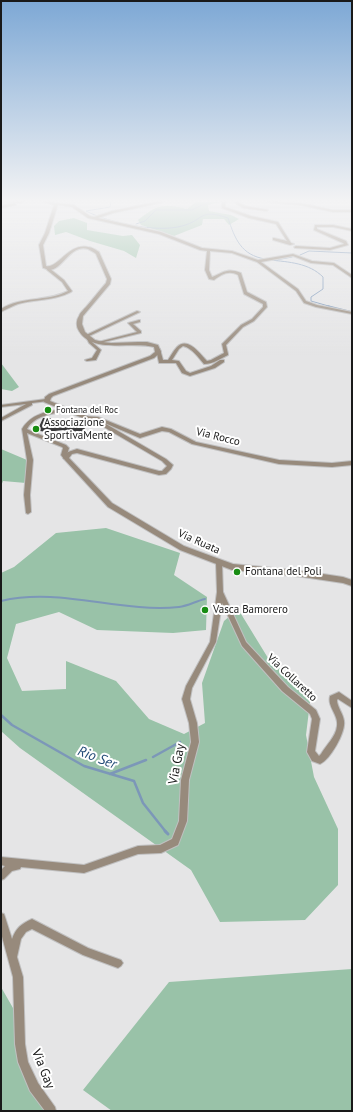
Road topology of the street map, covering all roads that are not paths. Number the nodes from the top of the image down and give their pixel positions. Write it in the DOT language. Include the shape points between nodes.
graph roads {
  1 [pos="42,254"];
  2 [pos="67,254"];
  3 [pos="98,254"];
  4 [pos="208,254"];
  5 [pos="237,254"];
  6 [pos="290,254"];
  7 [pos="258,261"];
  8 [pos="48,269"];
  9 [pos="352,277"];
  10 [pos="1,311"];
  11 [pos="138,312"];
  12 [pos="352,313"];
  13 [pos="139,321"];
  14 [pos="88,337"];
  15 [pos="100,342"];
  16 [pos="158,349"];
  17 [pos="226,353"];
  18 [pos="87,360"];
  19 [pos="170,361"];
  20 [pos="46,400"];
  21 [pos="35,401"];
  22 [pos="1,406"];
  23 [pos="64,410"];
  24 [pos="84,417"];
  25 [pos="1,420"];
  26 [pos="24,429"];
  27 [pos="66,458"];
  28 [pos="352,463"];
  29 [pos="28,512"];
  30 [pos="219,563"];
  31 [pos="352,583"];
  32 [pos="220,592"];
  33 [pos="352,705"];
  34 [pos="1,861"];
  35 [pos="22,865"];
  36 [pos="1,876"];
  37 [pos="1,917"];
  38 [pos="12,959"];
  39 [pos="118,963"];
  40 [pos="51,1111"];
  1 -- 8 [label="street" via="44,268"];
  2 -- 8 [label="street" via="54,268"];
  3 -- 14 [label="street" via="109,279 78,322 82,332"];
  4 -- 17 [label="street" via="207,270 210,278 213,279 223,272 236,271 240,274 245,293 265,303 265,307 253,320 232,335 224,346"];
  5 -- 7 [label="street"];
  6 -- 7 [label="street"];
  6 -- 9 [label="street" via="311,262 334,264"];
  7 -- 12 [label="street" via="297,290 305,302"];
  8 -- 10 [label="street" via="70,290 46,298 8,305"];
  11 -- 14 [label="street"];
  13 -- 15 [label="street" via="130,323 140,332"];
  14 -- 15 [label="street"];
  14 -- 18 [label="street" via="99,350 94,359"];
  15 -- 16 [label="street" via="113,345 146,344"];
  16 -- 19 [label="street" via="161,362"];
  16 -- 20 [label="street" via="152,357 51,395"];
  17 -- 19 [label="street" via="228,357 213,367 190,375 184,372 177,362"];
  17 -- 19 [label="street" via="206,363 190,346 184,344"];
  20 -- 21 [label="street"];
  20 -- 23 [label="street, Via Rocco"];
  21 -- 22 [label="street"];
  21 -- 25 [label="street"];
  23 -- 24 [label="street, Via Rocco"];
  23 -- 26 [label="street" via="34,418"];
  24 -- 27 [label="street, Via Rocco" via="114,430 157,456 170,465 169,468 159,474 77,451 70,453"];
  24 -- 28 [label="street, Via Rocco" via="96,418 140,436 162,429 198,444 279,462 332,465"];
  26 -- 27 [label="street" via="64,446"];
  26 -- 29 [label="street" via="30,460"];
  27 -- 30 [label="street, Via Ruata" via="118,511 182,548"];
  30 -- 31 [label="street, Via Ruata" via="248,570 303,574"];
  30 -- 32 [label="street, Via Gay"];
  32 -- 33 [label="street, Via Collaretto" via="244,644 285,689 313,712 316,719 311,752 315,758 320,760 324,757 340,731 341,722 332,701 334,696 339,695"];
  32 -- 35 [label="street, Via Gay" via="213,642 186,699 194,723 195,742 185,780 183,821 175,842 161,849 138,850 84,869"];
  34 -- 35 [label="street, Via Gay"];
  35 -- 36 [label="street, Via Gay" via="10,867"];
  37 -- 38 [label="street, Via Gay"];
  38 -- 39 [label="street" via="16,938 23,927 32,924 81,949"];
  38 -- 40 [label="street, Via Gay" via="18,977 23,1062 34,1087"];
}
